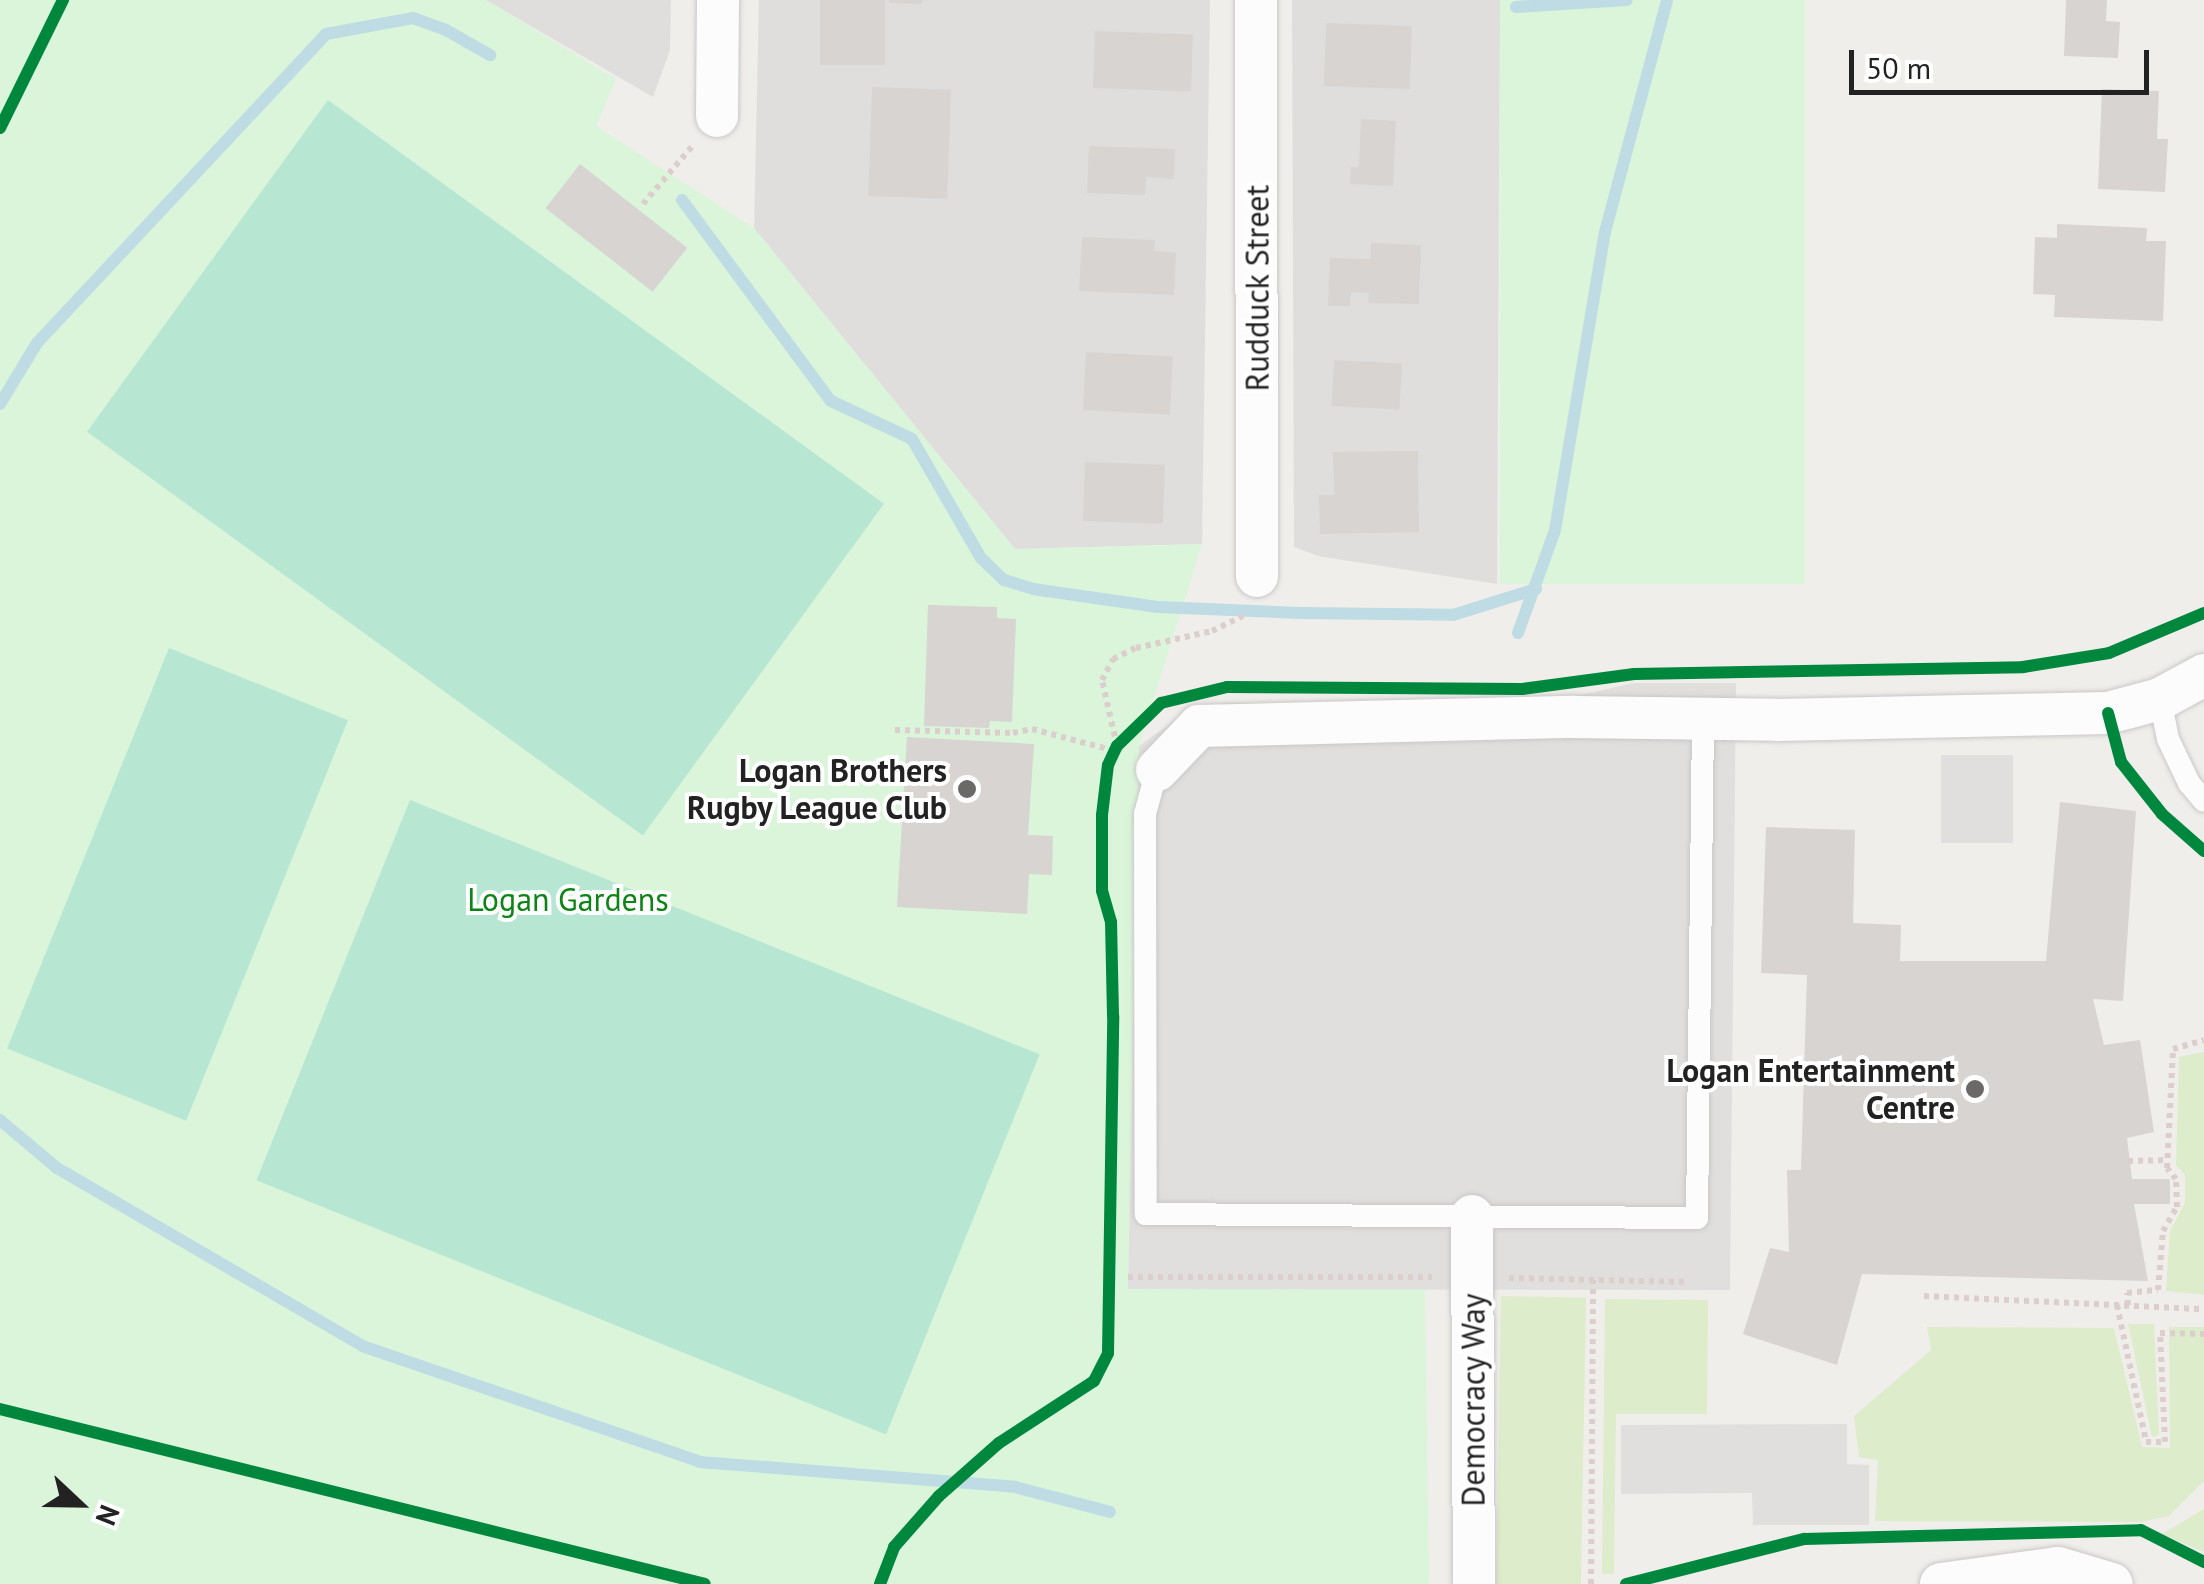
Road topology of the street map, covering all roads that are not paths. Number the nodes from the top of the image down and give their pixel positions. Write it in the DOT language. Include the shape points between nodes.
graph roads {
  1 [pos="718,0"];
  2 [pos="1256,0"];
  3 [pos="717,116"];
  4 [pos="1257,576"];
  5 [pos="2204,675"];
  6 [pos="2160,699"];
  7 [pos="1703,718"];
  8 [pos="1156,770"];
  9 [pos="2204,802"];
  10 [pos="1472,1216"];
  11 [pos="1474,1584"];
  12 [pos="1941,1584"];
  13 [pos="2112,1584"];
  1 -- 3 [label="street"];
  2 -- 4 [label="street, Rudduck Street"];
  5 -- 6 [label="street"];
  6 -- 7 [label="street" via="2108,713"];
  6 -- 9 [label="lane" via="2168,739"];
  7 -- 8 [label="street" via="1199,726"];
  7 -- 10 [label="lane" via="1697,1218"];
  8 -- 10 [label="lane" via="1145,814 1146,1214"];
  10 -- 11 [label="street, Democracy Way"];
  12 -- 13 [label="street" via="2058,1568"];
}
